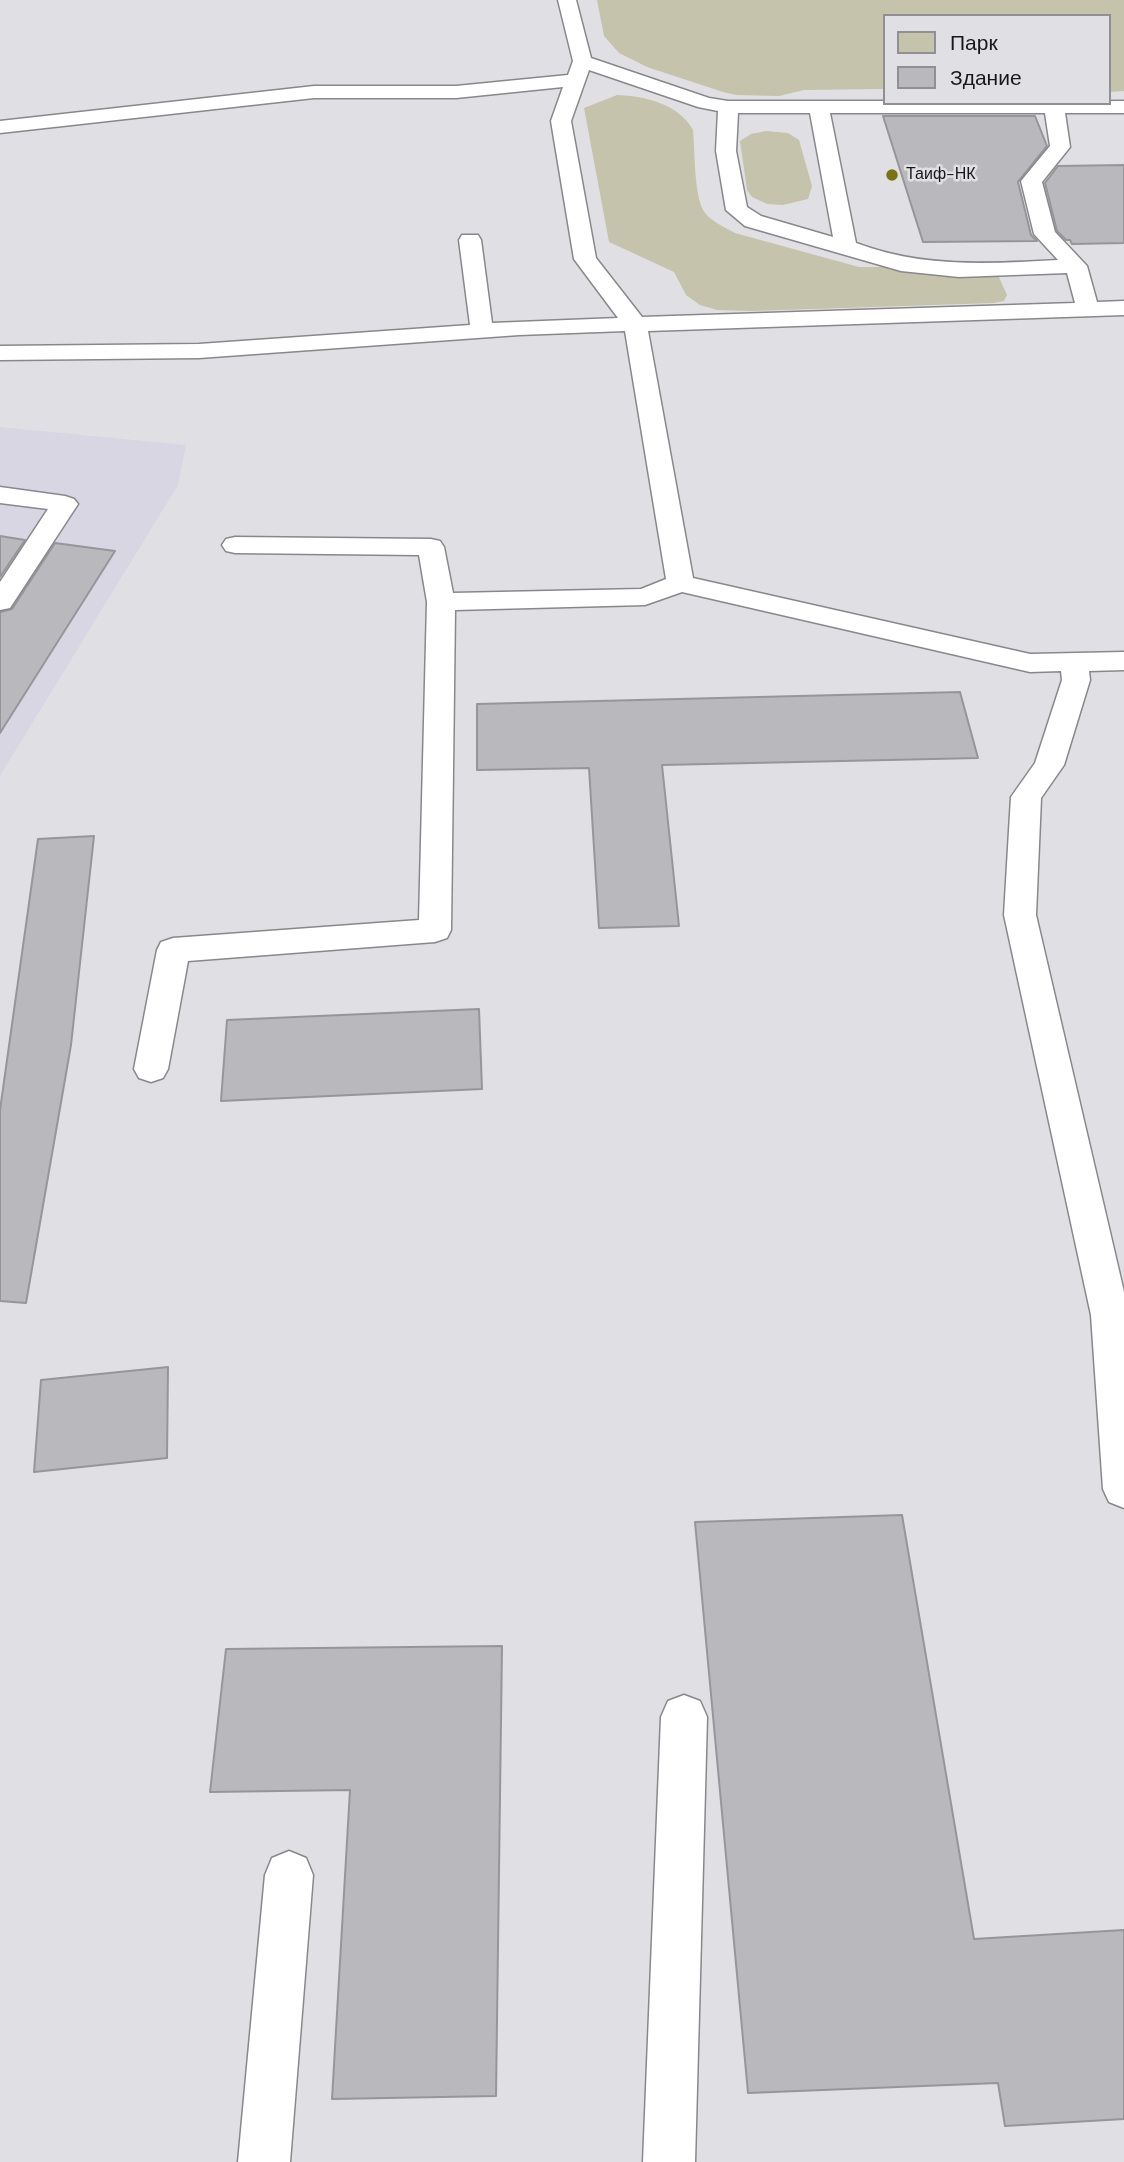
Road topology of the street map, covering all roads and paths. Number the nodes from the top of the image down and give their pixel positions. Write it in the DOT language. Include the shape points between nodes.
graph roads {
  1 [pos="566,0"];
  2 [pos="578,70"];
  3 [pos="819,106"];
  4 [pos="728,107"];
  5 [pos="1054,107"];
  6 [pos="1124,107"];
  7 [pos="0,127"];
  8 [pos="470,240"];
  9 [pos="846,247"];
  10 [pos="1076,266"];
  11 [pos="1124,308"];
  12 [pos="1088,309"];
  13 [pos="635,324"];
  14 [pos="482,331"];
  15 [pos="0,353"];
  16 [pos="0,495"];
  17 [pos="235,545"];
  18 [pos="680,583"];
  19 [pos="0,602"];
  20 [pos="441,602"];
  21 [pos="1124,661"];
  22 [pos="1074,662"];
  23 [pos="151,1069"];
  24 [pos="1124,1489"];
  25 [pos="684,1717"];
  26 [pos="289,1875"];
  27 [pos="264,2162"];
  28 [pos="669,2162"];
  1 -- 2 [label="lane"];
  2 -- 4 [label="lane"];
  2 -- 7 [label="lane" via="456,92 314,92"];
  2 -- 13 [label="lane" via="561,121 585,259"];
  3 -- 4 [label="lane"];
  3 -- 5 [label="lane"];
  3 -- 9 [label="lane"];
  4 -- 9 [label="lane" via="726,151 737,210 752,220"];
  5 -- 6 [label="lane"];
  5 -- 10 [label="lane" via="1060,147 1031,181 1045,234"];
  8 -- 14 [label="lane"];
  9 -- 10 [label="lane" via="889,264 947,270"];
  10 -- 12 [label="lane"];
  11 -- 12 [label="lane"];
  12 -- 13 [label="lane"];
  13 -- 14 [label="lane"];
  13 -- 18 [label="lane"];
  14 -- 15 [label="lane" via="199,351"];
  16 -- 19 [label="lane" via="65,505"];
  17 -- 20 [label="lane" via="430,547"];
  18 -- 20 [label="lane" via="645,597"];
  18 -- 22 [label="lane" via="1030,663"];
  20 -- 23 [label="lane" via="435,930 173,950"];
  21 -- 22 [label="lane"];
  22 -- 24 [label="lane" via="1076,680 1048,765 1026,797 1020,915 1110,1315"];
  25 -- 28 [label="lane"];
  26 -- 27 [label="lane"];
}
